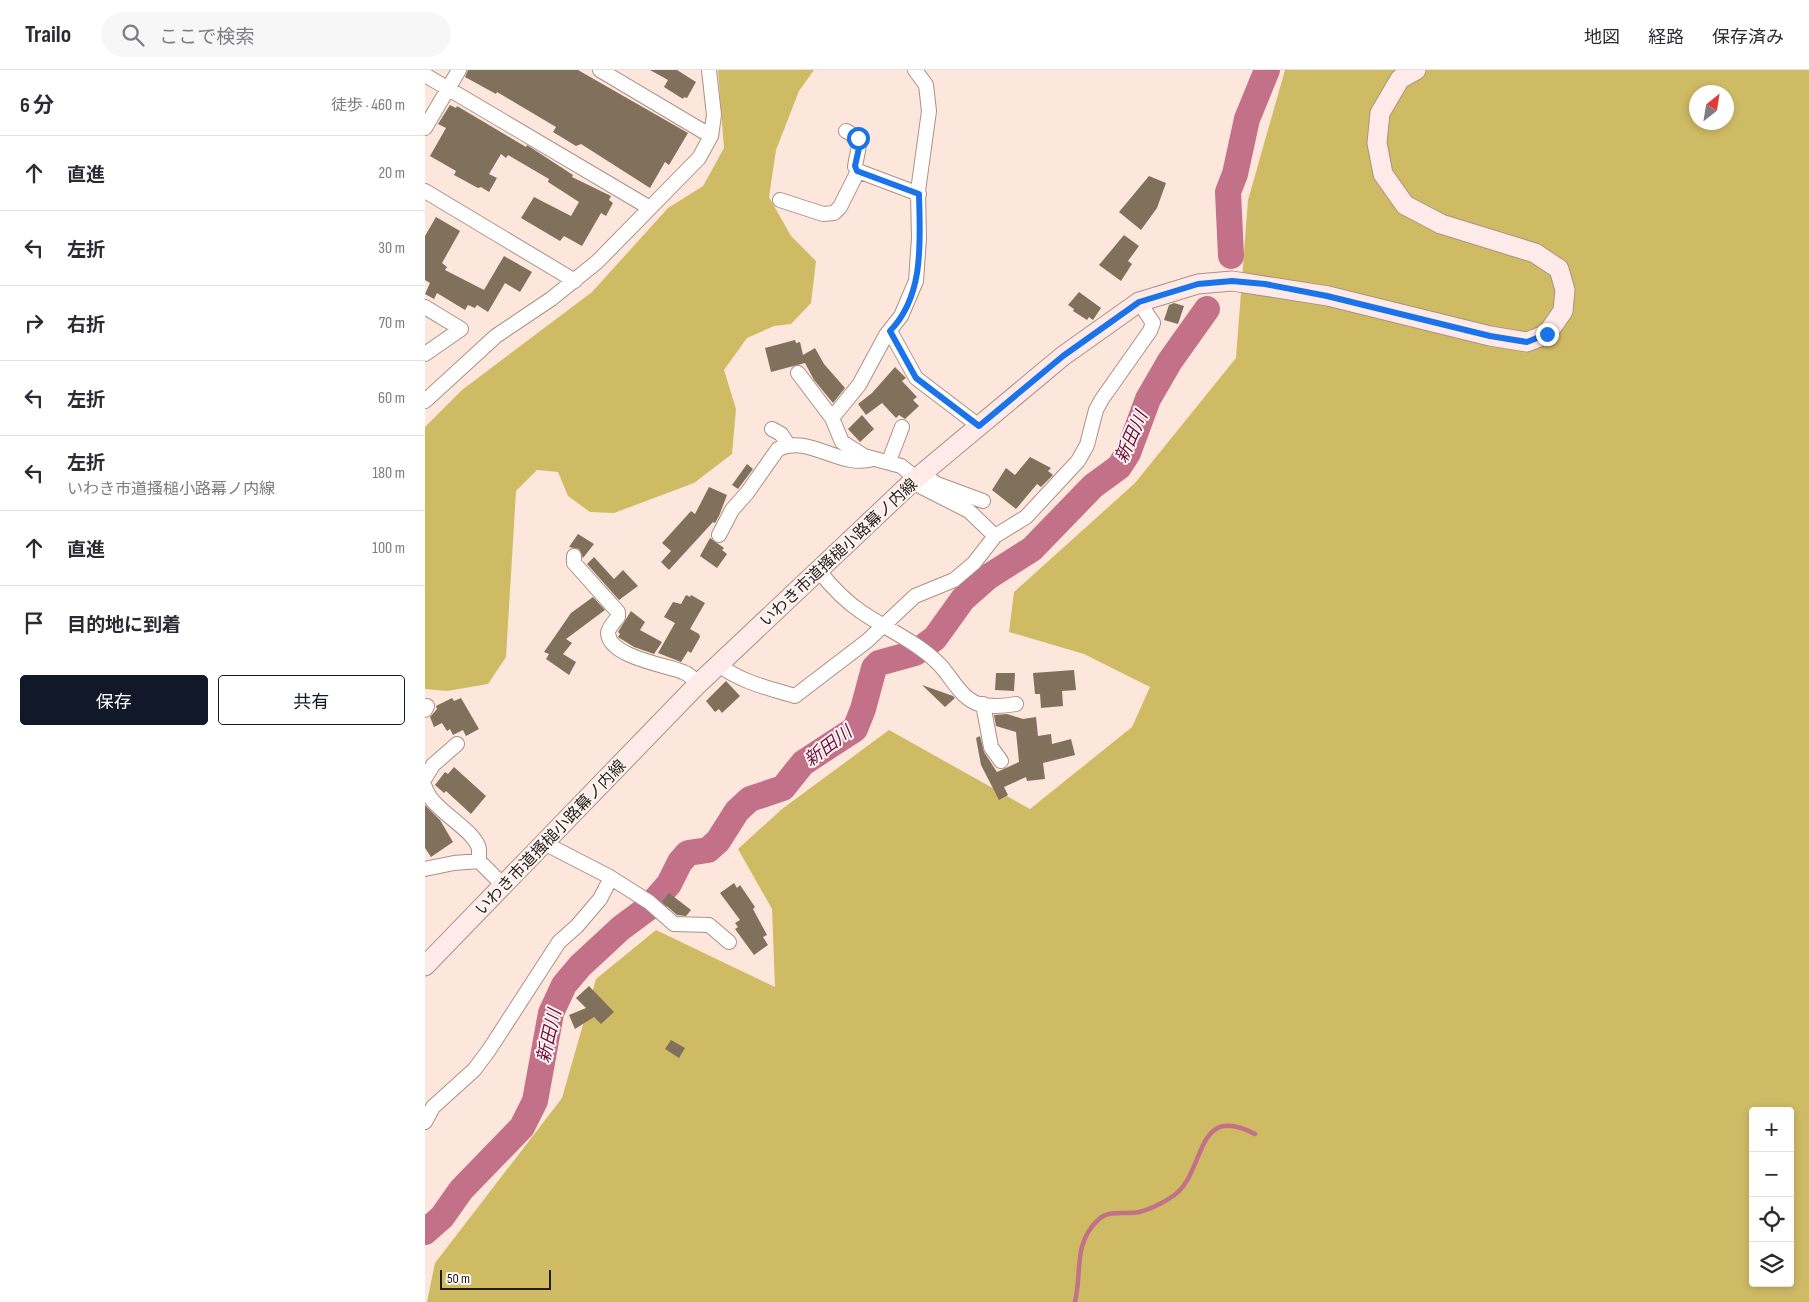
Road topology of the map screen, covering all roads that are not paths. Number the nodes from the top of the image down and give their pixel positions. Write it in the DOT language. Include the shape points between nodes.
graph roads {
  1 [pos="459,70"];
  2 [pos="600,70"];
  3 [pos="709,70"];
  4 [pos="915,70"];
  5 [pos="1416,70"];
  6 [pos="425,75"];
  7 [pos="448,89"];
  8 [pos="425,128"];
  9 [pos="846,131"];
  10 [pos="711,136"];
  11 [pos="857,171"];
  12 [pos="425,191"];
  13 [pos="919,194"];
  14 [pos="780,200"];
  15 [pos="650,208"];
  16 [pos="575,281"];
  17 [pos="1139,302"];
  18 [pos="425,307"];
  19 [pos="890,331"];
  20 [pos="425,354"];
  21 [pos="798,373"];
  22 [pos="425,401"];
  23 [pos="832,418"];
  24 [pos="979,426"];
  25 [pos="902,427"];
  26 [pos="772,429"];
  27 [pos="789,446"];
  28 [pos="873,459"];
  29 [pos="889,462"];
  30 [pos="917,478"];
  31 [pos="983,501"];
  32 [pos="719,535"];
  33 [pos="995,536"];
  34 [pos="575,556"];
  35 [pos="819,571"];
  36 [pos="884,626"];
  37 [pos="719,664"];
  38 [pos="698,684"];
  39 [pos="983,704"];
  40 [pos="1016,704"];
  41 [pos="457,744"];
  42 [pos="1001,761"];
  43 [pos="425,778"];
  44 [pos="425,787"];
  45 [pos="544,843"];
  46 [pos="479,861"];
  47 [pos="425,869"];
  48 [pos="611,878"];
  49 [pos="503,885"];
  50 [pos="729,942"];
  51 [pos="425,966"];
  52 [pos="425,1122"];
  1 -- 7 [label="street"];
  2 -- 10 [label="street"];
  3 -- 10 [label="street" via="714,115"];
  4 -- 13 [label="street" via="926,85 929,111"];
  5 -- 17 [label="street, いわき市道搔槌小路幕ノ内線" via="1400,79 1380,113 1377,143 1383,174 1405,205 1441,224 1535,253 1559,269 1565,290 1563,311 1547,334 1527,342 1490,336 1327,296 1232,281 1198,284"];
  6 -- 7 [label="street"];
  7 -- 8 [label="street"];
  7 -- 15 [label="street"];
  9 -- 11 [label="street" via="856,136 859,142"];
  10 -- 15 [label="street" via="699,158"];
  11 -- 13 [label="street"];
  11 -- 14 [label="street" via="840,208 834,213 823,214"];
  12 -- 16 [label="street"];
  13 -- 19 [label="street" via="916,281 911,297"];
  15 -- 16 [label="street"];
  16 -- 22 [label="street" via="496,336"];
  17 -- 24 [label="street, いわき市道搔槌小路幕ノ内線" via="1063,356"];
  17 -- 33 [label="street" via="1153,323 1150,331 1102,399 1087,445 1078,461 1026,518"];
  18 -- 20 [label="street" via="461,329"];
  19 -- 23 [label="street" via="855,391"];
  19 -- 24 [label="street" via="916,378"];
  21 -- 23 [label="street"];
  23 -- 28 [label="street" via="843,442"];
  24 -- 30 [label="street, いわき市道搔槌小路幕ノ内線"];
  25 -- 29 [label="street"];
  26 -- 27 [label="street" via="781,434"];
  27 -- 28 [label="street" via="817,450 846,460 864,462"];
  27 -- 32 [label="street" via="777,449"];
  28 -- 29 [label="street"];
  29 -- 30 [label="street"];
  30 -- 31 [label="street"];
  30 -- 33 [label="street" via="969,511"];
  30 -- 35 [label="street, いわき市道搔槌小路幕ノ内線"];
  33 -- 36 [label="street" via="954,580 915,596"];
  34 -- 38 [label="street" via="575,563 618,612 608,630 608,636 615,644 638,660 683,672"];
  35 -- 36 [label="street" via="853,605"];
  35 -- 37 [label="street, いわき市道搔槌小路幕ノ内線"];
  36 -- 37 [label="street" via="795,696 732,675"];
  36 -- 39 [label="street" via="939,664 966,696"];
  37 -- 38 [label="street, いわき市道搔槌小路幕ノ内線"];
  38 -- 45 [label="street, いわき市道搔槌小路幕ノ内線"];
  39 -- 40 [label="street"];
  39 -- 42 [label="street" via="991,747"];
  41 -- 43 [label="street" via="433,765"];
  44 -- 46 [label="street" via="431,799 479,847"];
  45 -- 48 [label="street"];
  45 -- 49 [label="street, いわき市道搔槌小路幕ノ内線"];
  46 -- 47 [label="street"];
  46 -- 49 [label="street"];
  48 -- 50 [label="street" via="679,926 709,925"];
  48 -- 52 [label="street" via="600,899 559,942 489,1050 470,1074 433,1107"];
  49 -- 51 [label="street, いわき市道搔槌小路幕ノ内線"];
}
